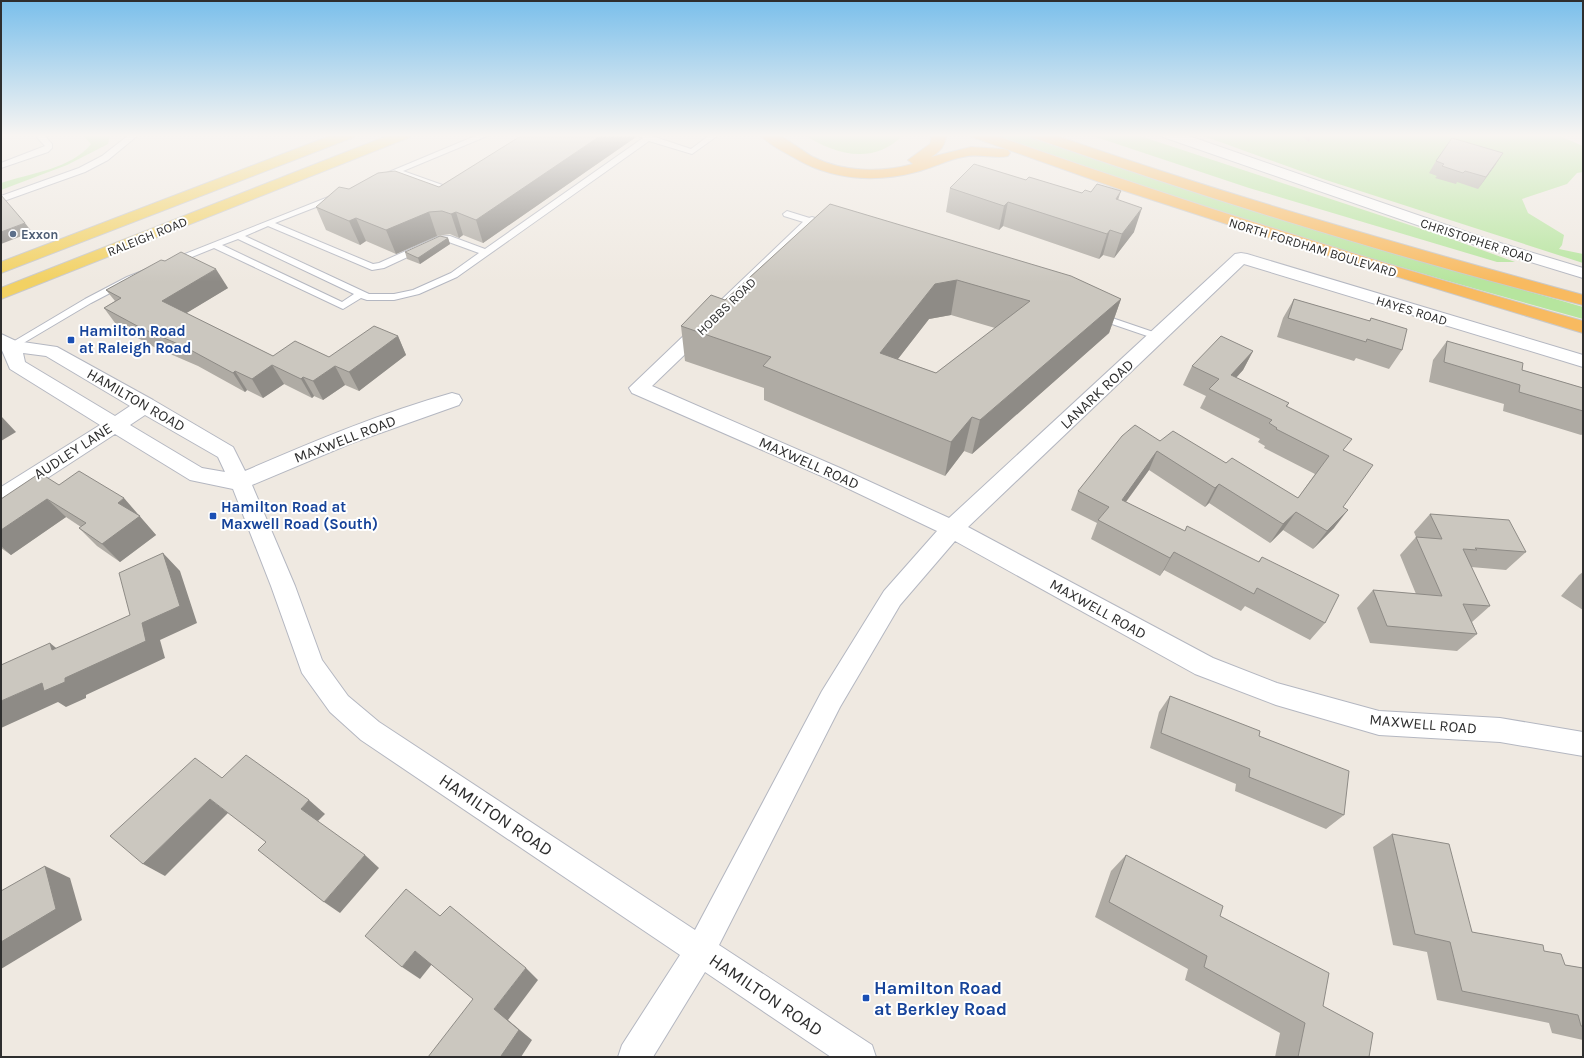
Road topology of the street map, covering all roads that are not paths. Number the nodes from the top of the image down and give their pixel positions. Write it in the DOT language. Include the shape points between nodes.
graph roads {
  1 [pos="45,183"];
  2 [pos="221,183"];
  3 [pos="280,183"];
  4 [pos="430,183"];
  5 [pos="459,183"];
  6 [pos="584,183"];
  7 [pos="1115,183"];
  8 [pos="1185,183"];
  9 [pos="1311,183"];
  10 [pos="345,192"];
  11 [pos="1,199"];
  12 [pos="787,214"];
  13 [pos="812,222"];
  14 [pos="267,223"];
  15 [pos="238,235"];
  16 [pos="215,244"];
  17 [pos="486,253"];
  18 [pos="1240,258"];
  19 [pos="1,268"];
  20 [pos="1583,273"];
  21 [pos="1,294"];
  22 [pos="361,294"];
  23 [pos="1583,300"];
  24 [pos="1583,327"];
  25 [pos="1158,337"];
  26 [pos="6,343"];
  27 [pos="1583,361"];
  28 [pos="638,388"];
  29 [pos="452,400"];
  30 [pos="146,405"];
  31 [pos="114,425"];
  32 [pos="240,482"];
  33 [pos="1,497"];
  34 [pos="952,530"];
  35 [pos="1583,744"];
  36 [pos="700,951"];
  37 [pos="634,1057"];
  38 [pos="860,1057"];
  1 -- 11 [label="lane"];
  2 -- 19 [label="main road, RALEIGH ROAD"];
  3 -- 21 [label="main road, RALEIGH ROAD"];
  4 -- 5 [label="lane" via="448,190"];
  6 -- 17 [label="lane"];
  7 -- 24 [label="highway, NORTH FORDHAM BOULEVARD" via="1299,244"];
  8 -- 23 [label="highway, NORTH FORDHAM BOULEVARD" via="1414,254"];
  9 -- 20 [label="street, CHRISTOPHER ROAD" via="1481,242"];
  10 -- 14 [label="lane"];
  12 -- 13 [label="lane"];
  13 -- 25 [label="lane" via="916,254"];
  13 -- 28 [label="street, HOBBS ROAD"];
  14 -- 15 [label="lane"];
  14 -- 17 [label="lane" via="372,267 381,266 433,241 448,238"];
  15 -- 16 [label="lane"];
  15 -- 22 [label="lane"];
  16 -- 22 [label="lane" via="343,306"];
  16 -- 26 [label="lane" via="130,279"];
  17 -- 22 [label="lane" via="454,275 416,292 394,297 367,297"];
  18 -- 25 [label="street, LANARK ROAD"];
  18 -- 27 [label="street, HAYES ROAD"];
  25 -- 34 [label="street, LANARK ROAD"];
  26 -- 30 [label="street, HAMILTON ROAD" via="50,351"];
  26 -- 31 [label="street, HAMILTON ROAD" via="17,365"];
  28 -- 34 [label="street, MAXWELL ROAD" via="833,473"];
  29 -- 32 [label="street, MAXWELL ROAD" via="402,417"];
  30 -- 31 [label="street, AUDLEY LANE"];
  30 -- 32 [label="street, HAMILTON ROAD" via="226,452"];
  31 -- 32 [label="street, HAMILTON ROAD" via="197,475"];
  31 -- 33 [label="street, AUDLEY LANE"];
  32 -- 36 [label="street, HAMILTON ROAD" via="252,506 311,665 339,704 370,731"];
  34 -- 35 [label="street, MAXWELL ROAD" via="1204,666 1276,694 1379,723 1500,730"];
  34 -- 36 [label="street, LANARK ROAD" via="892,598 831,699"];
  36 -- 37 [label="street, LANARK ROAD"];
  36 -- 38 [label="street, HAMILTON ROAD"];
}
